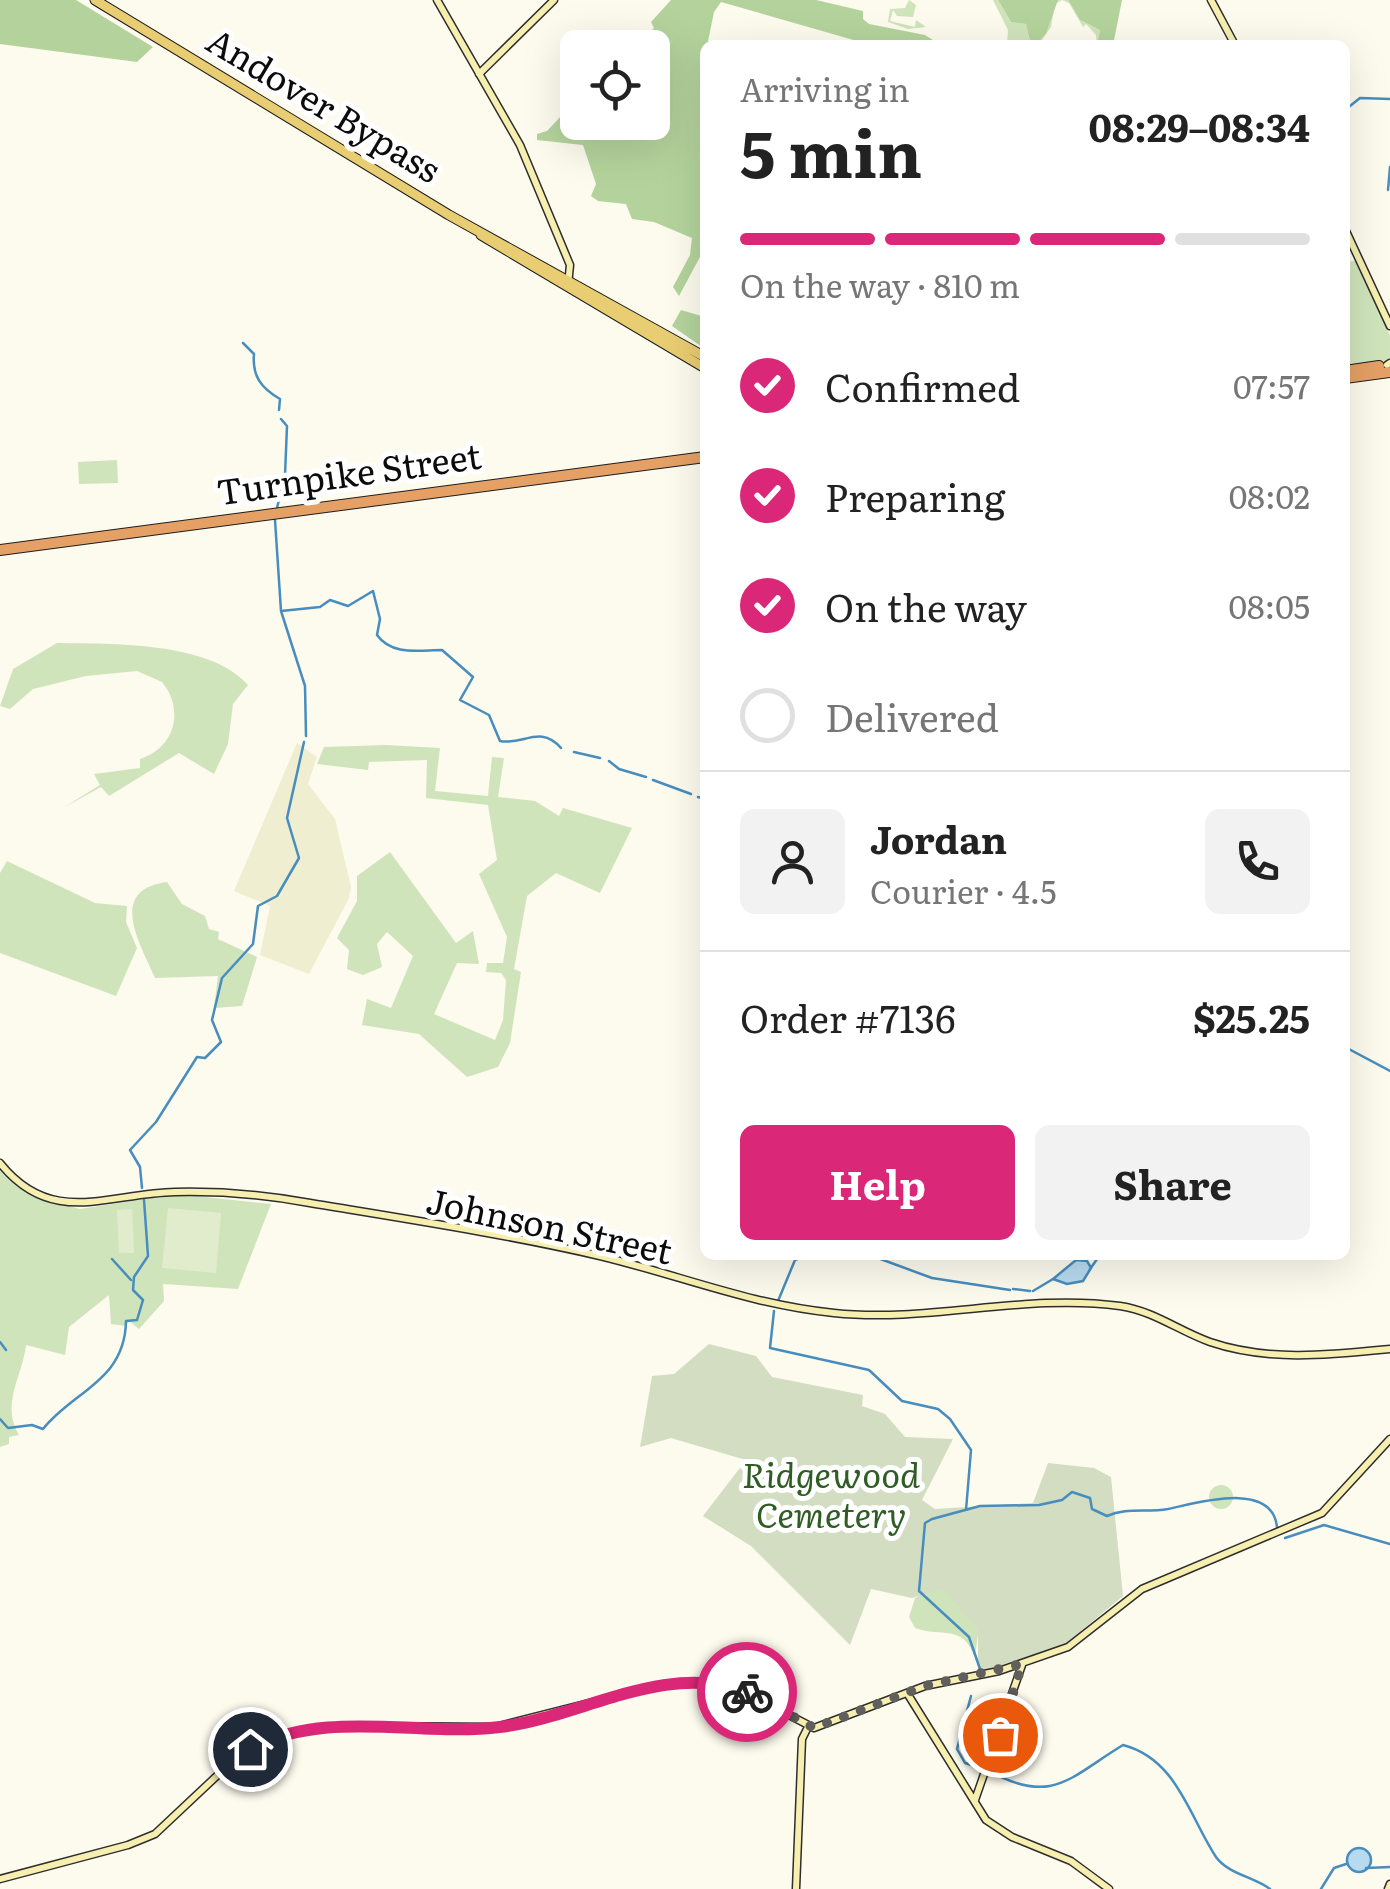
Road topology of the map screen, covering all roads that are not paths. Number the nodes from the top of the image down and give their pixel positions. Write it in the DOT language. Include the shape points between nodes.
graph roads {
  1 [pos="95,0"];
  2 [pos="436,0"];
  3 [pos="554,0"];
  4 [pos="1211,0"];
  5 [pos="1231,40"];
  6 [pos="480,74"];
  7 [pos="1350,240"];
  8 [pos="569,283"];
  9 [pos="1390,326"];
  10 [pos="700,354"];
  11 [pos="700,365"];
  12 [pos="1389,368"];
  13 [pos="1350,373"];
  14 [pos="700,458"];
  15 [pos="0,550"];
  16 [pos="0,1163"];
  17 [pos="1390,1349"];
  18 [pos="1390,1440"];
  19 [pos="1022,1664"];
  20 [pos="906,1692"];
  21 [pos="796,1722"];
  22 [pos="811,1728"];
  23 [pos="802,1739"];
  24 [pos="804,1750"];
  25 [pos="975,1800"];
  26 [pos="0,1879"];
  27 [pos="796,1889"];
  28 [pos="1110,1889"];
  1 -- 8 [label="main road, Andover Bypass" via="498,248"];
  2 -- 6 [label="street"];
  3 -- 6 [label="street"];
  4 -- 5 [label="street"];
  6 -- 8 [label="street" via="570,265"];
  7 -- 9 [label="street"];
  8 -- 10 [label="main road, Andover Bypass"];
  8 -- 11 [label="main road, Andover Bypass"];
  12 -- 13 [label="highway"];
  14 -- 15 [label="highway, Turnpike Street"];
  16 -- 17 [label="street, Johnson Street" via="28,1188 72,1203 171,1192 305,1202 592,1254 766,1305 907,1317 1027,1303 1099,1304 1140,1310 1206,1341 1252,1352"];
  18 -- 19 [label="street" via="1322,1514 1142,1589 1076,1642"];
  19 -- 20 [label="street"];
  19 -- 25 [label="street"];
  20 -- 22 [label="street"];
  20 -- 25 [label="street"];
  21 -- 22 [label="street"];
  21 -- 23 [label="street"];
  21 -- 26 [label="street" via="743,1690 696,1682 664,1684 495,1727 351,1726 287,1734 238,1756 156,1834"];
  22 -- 23 [label="street"];
  22 -- 24 [label="street"];
  23 -- 24 [label="street"];
  24 -- 27 [label="street"];
  25 -- 28 [label="street" via="994,1827 1071,1860"];
}
